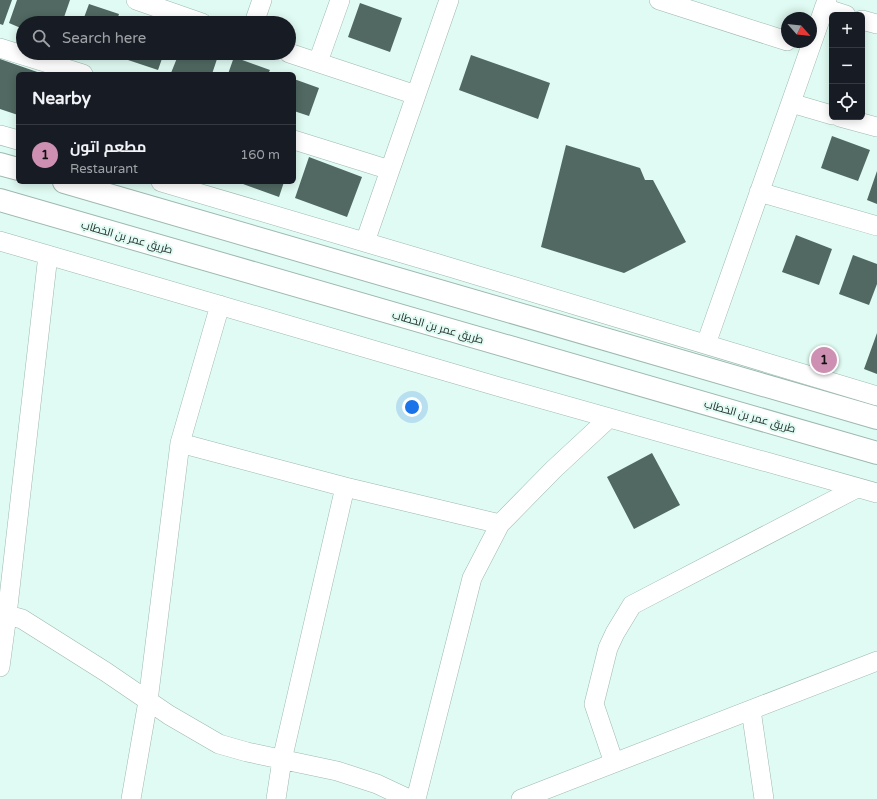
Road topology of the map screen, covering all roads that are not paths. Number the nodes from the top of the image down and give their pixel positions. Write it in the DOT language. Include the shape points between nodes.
graph roads {
  1 [pos="136,0"];
  2 [pos="262,0"];
  3 [pos="340,0"];
  4 [pos="450,0"];
  5 [pos="658,0"];
  6 [pos="825,4"];
  7 [pos="840,12"];
  8 [pos="182,16"];
  9 [pos="256,16"];
  10 [pos="865,21"];
  11 [pos="877,24"];
  12 [pos="781,40"];
  13 [pos="0,48"];
  14 [pos="806,48"];
  15 [pos="809,49"];
  16 [pos="16,53"];
  17 [pos="296,54"];
  18 [pos="38,60"];
  19 [pos="318,62"];
  20 [pos="77,72"];
  21 [pos="416,95"];
  22 [pos="791,103"];
  23 [pos="829,114"];
  24 [pos="851,120"];
  25 [pos="877,127"];
  26 [pos="0,135"];
  27 [pos="16,139"];
  28 [pos="296,141"];
  29 [pos="0,164"];
  30 [pos="16,168"];
  31 [pos="390,170"];
  32 [pos="71,184"];
  33 [pos="168,184"];
  34 [pos="760,192"];
  35 [pos="0,200"];
  36 [pos="877,226"];
  37 [pos="0,241"];
  38 [pos="365,242"];
  39 [pos="48,255"];
  40 [pos="220,305"];
  41 [pos="607,314"];
  42 [pos="568,328"];
  43 [pos="706,344"];
  44 [pos="877,396"];
  45 [pos="609,418"];
  46 [pos="877,418"];
  47 [pos="180,443"];
  48 [pos="877,453"];
  49 [pos="345,487"];
  50 [pos="857,488"];
  51 [pos="877,493"];
  52 [pos="500,524"];
  53 [pos="4,614"];
  54 [pos="877,661"];
  55 [pos="0,667"];
  56 [pos="148,700"];
  57 [pos="750,710"];
  58 [pos="282,760"];
  59 [pos="614,763"];
  60 [pos="131,799"];
  61 [pos="276,799"];
  62 [pos="409,799"];
  63 [pos="416,799"];
  64 [pos="521,799"];
  65 [pos="764,799"];
  1 -- 8 [label="street"];
  2 -- 9 [label="street"];
  3 -- 19 [label="street"];
  4 -- 21 [label="street"];
  5 -- 12 [label="street"];
  6 -- 7 [label="street"];
  6 -- 15 [label="street"];
  10 -- 11 [label="street"];
  13 -- 16 [label="street"];
  14 -- 15 [label="street"];
  15 -- 22 [label="street"];
  17 -- 19 [label="street"];
  18 -- 20 [label="street"];
  19 -- 21 [label="street"];
  21 -- 31 [label="street"];
  22 -- 23 [label="street"];
  22 -- 34 [label="street"];
  24 -- 25 [label="street"];
  26 -- 27 [label="street"];
  28 -- 31 [label="street"];
  29 -- 30 [label="main road"];
  31 -- 38 [label="street"];
  32 -- 42 [label="main road"];
  33 -- 38 [label="street"];
  34 -- 36 [label="street"];
  34 -- 43 [label="street"];
  35 -- 48 [label="main road, طريق عمر بن الخطاب"];
  37 -- 39 [label="street"];
  38 -- 41 [label="street"];
  39 -- 40 [label="street"];
  39 -- 53 [label="street"];
  40 -- 45 [label="street"];
  40 -- 47 [label="street"];
  41 -- 42 [label="street"];
  41 -- 43 [label="street"];
  42 -- 46 [label="main road"];
  43 -- 44 [label="street"];
  45 -- 50 [label="street"];
  45 -- 52 [label="street"];
  47 -- 49 [label="street"];
  47 -- 56 [label="street"];
  49 -- 52 [label="street"];
  49 -- 58 [label="street"];
  50 -- 51 [label="street"];
  50 -- 59 [label="street" via="632,605 608,648 594,704"];
  52 -- 63 [label="street" via="472,578"];
  53 -- 55 [label="street"];
  53 -- 56 [label="street" via="22,619"];
  54 -- 57 [label="street"];
  56 -- 58 [label="street" via="219,744"];
  56 -- 60 [label="street"];
  57 -- 59 [label="street"];
  57 -- 65 [label="street"];
  58 -- 61 [label="street"];
  58 -- 62 [label="street" via="377,784"];
  59 -- 64 [label="street"];
}
